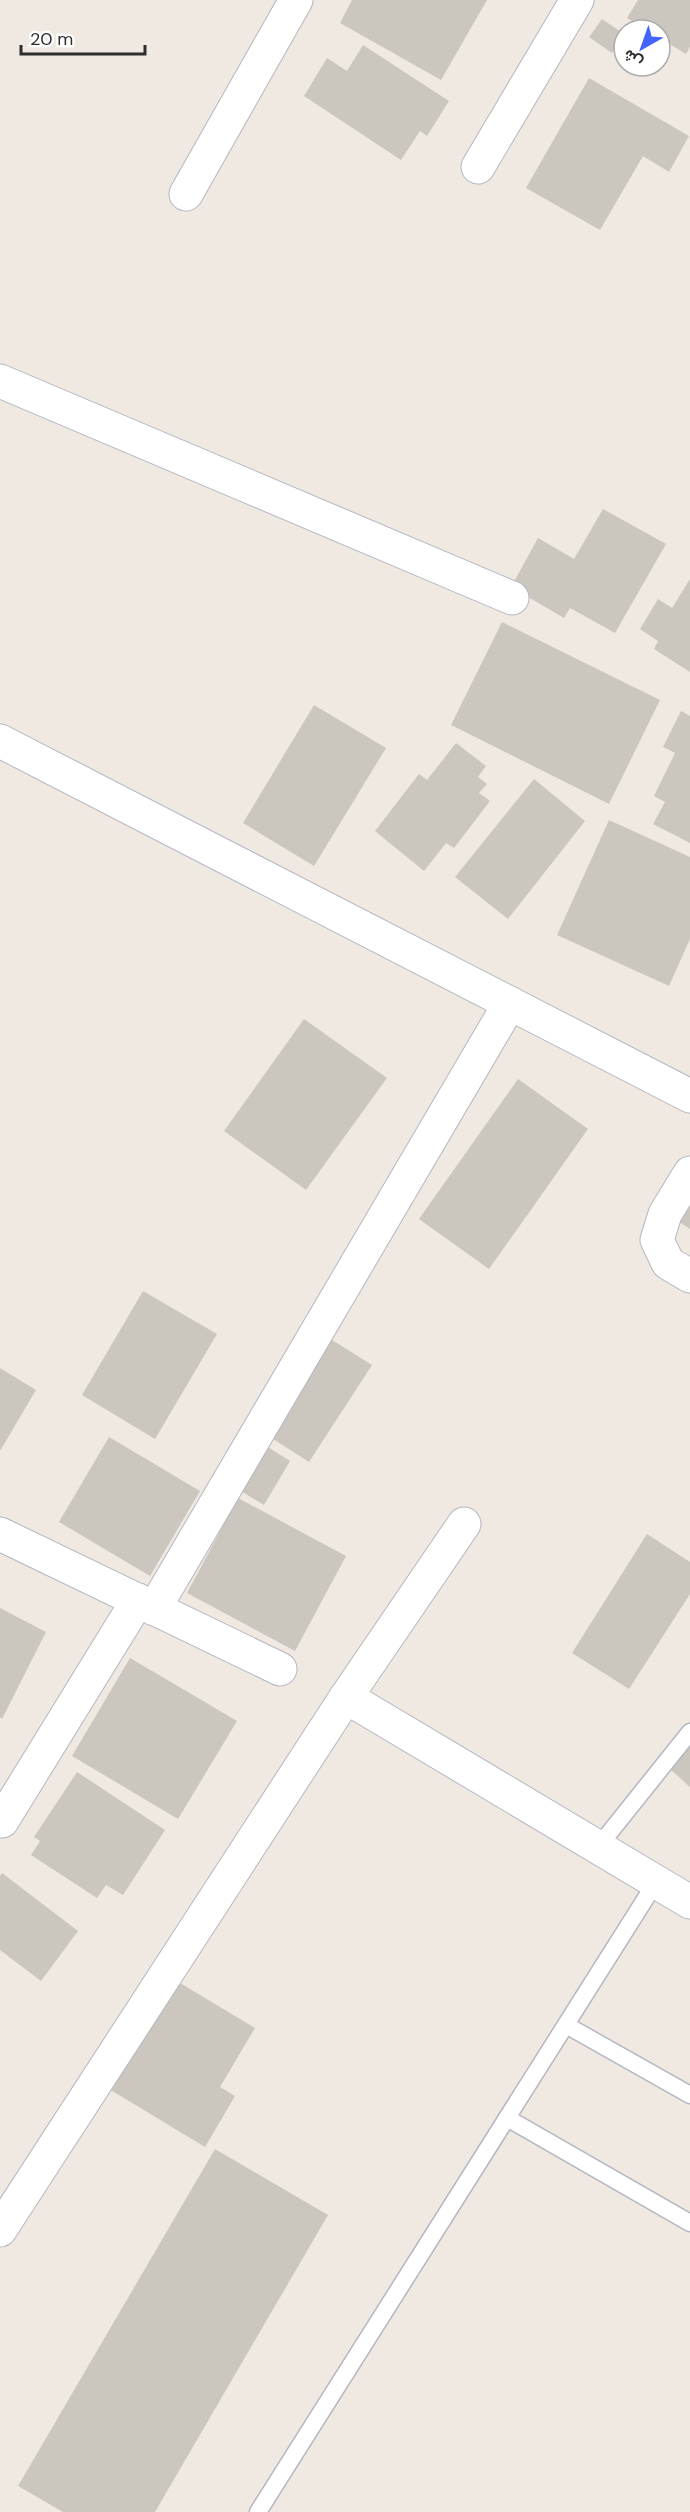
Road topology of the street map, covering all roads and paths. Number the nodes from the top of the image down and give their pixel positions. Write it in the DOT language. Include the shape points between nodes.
graph roads {
  1 [pos="296,0"];
  2 [pos="577,0"];
  3 [pos="478,167"];
  4 [pos="186,194"];
  5 [pos="0,381"];
  6 [pos="512,598"];
  7 [pos="0,741"];
  8 [pos="510,1003"];
  9 [pos="690,1096"];
  10 [pos="690,1173"];
  11 [pos="690,1276"];
  12 [pos="464,1524"];
  13 [pos="0,1534"];
  14 [pos="146,1604"];
  15 [pos="280,1670"];
  16 [pos="346,1697"];
  17 [pos="690,1732"];
  18 [pos="2,1821"];
  19 [pos="598,1847"];
  20 [pos="656,1882"];
  21 [pos="690,1902"];
  22 [pos="566,2025"];
  23 [pos="690,2095"];
  24 [pos="507,2118"];
  25 [pos="690,2223"];
  26 [pos="0,2229"];
  27 [pos="258,2512"];
  1 -- 4 [label="street"];
  2 -- 3 [label="street"];
  5 -- 6 [label="street"];
  7 -- 8 [label="street"];
  8 -- 9 [label="street"];
  8 -- 14 [label="street"];
  10 -- 11 [label="street" via="664,1214 657,1240 668,1263"];
  12 -- 16 [label="street"];
  13 -- 14 [label="street"];
  14 -- 15 [label="street"];
  14 -- 18 [label="street"];
  16 -- 19 [label="street"];
  16 -- 26 [label="street"];
  17 -- 19 [label="lane"];
  19 -- 20 [label="street"];
  20 -- 21 [label="street"];
  20 -- 22 [label="lane"];
  22 -- 23 [label="lane"];
  22 -- 24 [label="lane"];
  24 -- 25 [label="lane"];
  24 -- 27 [label="lane"];
}
